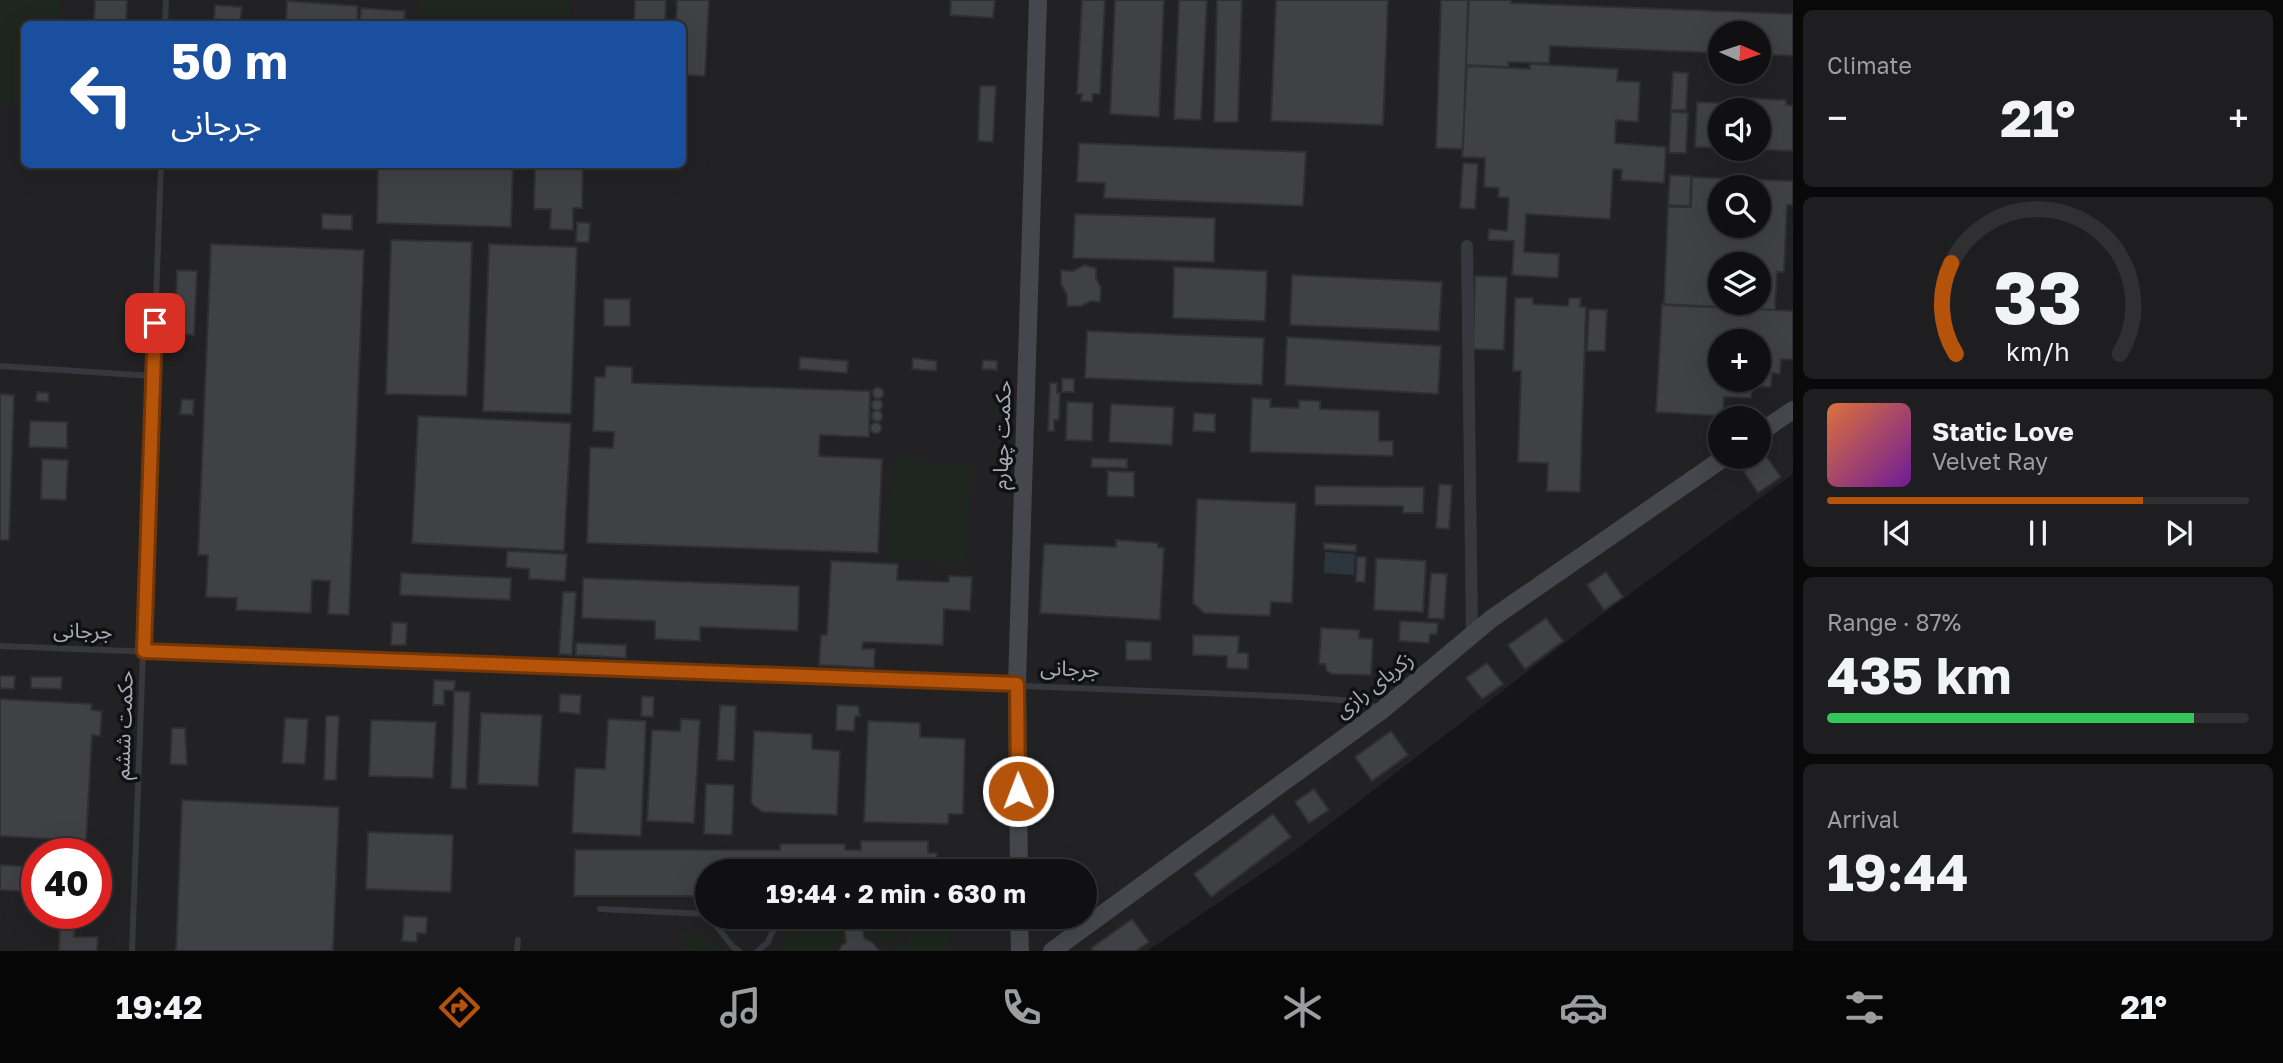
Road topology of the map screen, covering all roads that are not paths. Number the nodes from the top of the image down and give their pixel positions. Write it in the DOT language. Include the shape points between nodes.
graph roads {
  1 [pos="166,0"];
  2 [pos="1038,0"];
  3 [pos="166,21"];
  4 [pos="161,168"];
  5 [pos="1467,246"];
  6 [pos="0,366"];
  7 [pos="153,376"];
  8 [pos="1793,410"];
  9 [pos="1771,425"];
  10 [pos="1708,469"];
  11 [pos="1472,635"];
  12 [pos="0,646"];
  13 [pos="144,651"];
  14 [pos="1017,684"];
  15 [pos="1381,710"];
  16 [pos="1019,859"];
  17 [pos="600,909"];
  18 [pos="695,915"];
  19 [pos="718,929"];
  20 [pos="774,929"];
  21 [pos="1019,929"];
  22 [pos="518,940"];
  23 [pos="132,951"];
  24 [pos="517,951"];
  25 [pos="739,951"];
  26 [pos="758,951"];
  27 [pos="1020,951"];
  28 [pos="1052,951"];
  1 -- 3 [label="lane"];
  2 -- 14 [label="street, حکمت چهارم"];
  4 -- 7 [label="lane, حکمت ششم"];
  5 -- 11 [label="street"];
  6 -- 7 [label="lane"];
  7 -- 13 [label="lane, حکمت ششم"];
  8 -- 9 [label="street"];
  10 -- 11 [label="street, زکریای رازی"];
  11 -- 15 [label="street, زکریای رازی"];
  12 -- 13 [label="lane, جرجانی"];
  13 -- 14 [label="lane, جرجانی"];
  13 -- 23 [label="lane, حکمت ششم"];
  14 -- 15 [label="lane, جرجانی" via="1301,697 1365,702"];
  14 -- 16 [label="street, حکمت چهارم"];
  15 -- 28 [label="street, زکریای رازی"];
  17 -- 18 [label="lane"];
  19 -- 25 [label="lane"];
  20 -- 26 [label="lane"];
  21 -- 27 [label="street"];
  22 -- 24 [label="lane"];
}
